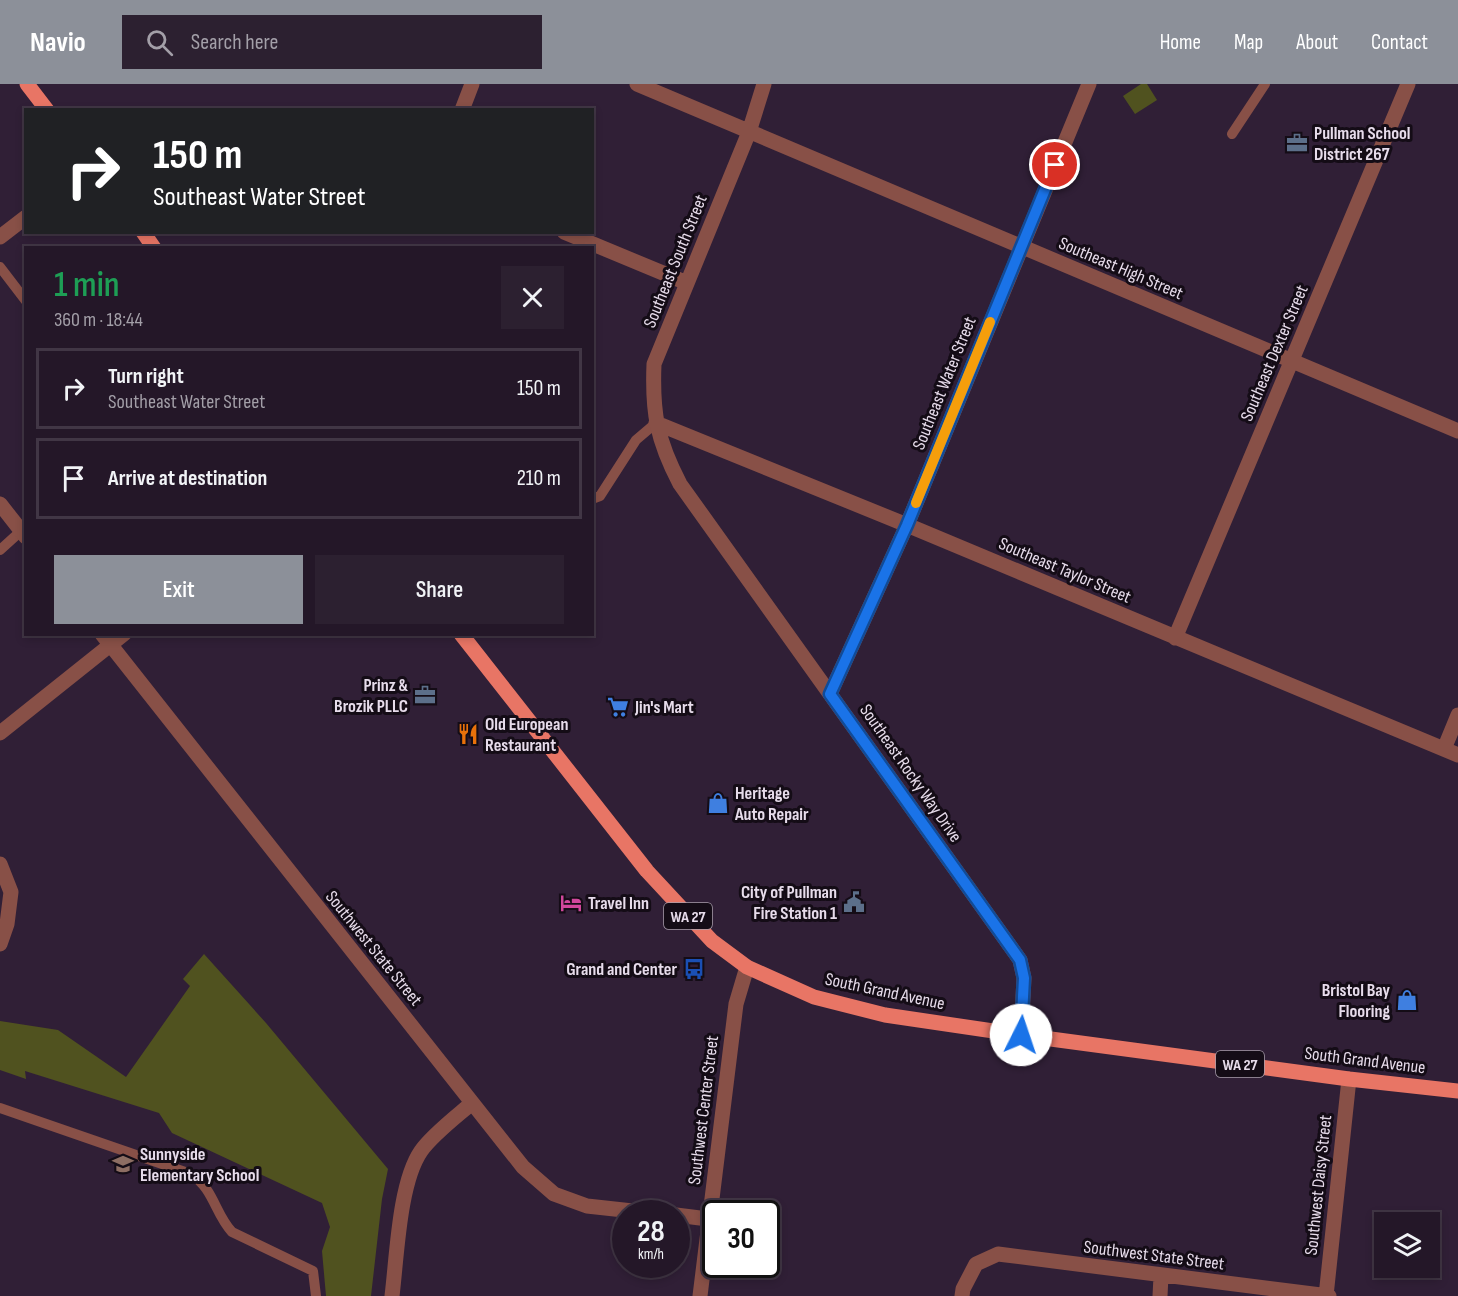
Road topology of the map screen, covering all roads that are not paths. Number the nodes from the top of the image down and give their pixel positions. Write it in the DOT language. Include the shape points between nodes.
graph roads {
  1 [pos="27,84"];
  2 [pos="472,84"];
  3 [pos="637,84"];
  4 [pos="764,84"];
  5 [pos="1089,84"];
  6 [pos="1265,84"];
  7 [pos="1408,84"];
  8 [pos="45,108"];
  9 [pos="463,108"];
  10 [pos="749,132"];
  11 [pos="1232,134"];
  12 [pos="24,219"];
  13 [pos="569,234"];
  14 [pos="0,237"];
  15 [pos="1021,247"];
  16 [pos="0,267"];
  17 [pos="687,283"];
  18 [pos="24,298"];
  19 [pos="1291,362"];
  20 [pos="656,423"];
  21 [pos="1458,431"];
  22 [pos="666,456"];
  23 [pos="594,498"];
  24 [pos="0,504"];
  25 [pos="907,525"];
  26 [pos="23,534"];
  27 [pos="0,550"];
  28 [pos="463,636"];
  29 [pos="1175,638"];
  30 [pos="106,640"];
  31 [pos="830,694"];
  32 [pos="1458,715"];
  33 [pos="0,733"];
  34 [pos="1451,752"];
  35 [pos="0,864"];
  36 [pos="0,944"];
  37 [pos="747,967"];
  38 [pos="1021,1035"];
  39 [pos="1349,1079"];
  40 [pos="1458,1091"];
  41 [pos="472,1102"];
  42 [pos="0,1108"];
  43 [pos="710,1200"];
  44 [pos="612,1209"];
  45 [pos="1161,1276"];
  46 [pos="702,1277"];
  47 [pos="316,1296"];
  48 [pos="392,1296"];
  49 [pos="700,1296"];
  50 [pos="962,1296"];
  51 [pos="1160,1296"];
  52 [pos="1327,1296"];
  1 -- 8 [label="main road"];
  2 -- 9 [label="street"];
  3 -- 10 [label="street, Southeast High Street"];
  4 -- 10 [label="street, Southeast South Street"];
  5 -- 15 [label="street, Southeast Water Street"];
  6 -- 11 [label="lane"];
  7 -- 19 [label="street, Southeast Dexter Street"];
  10 -- 15 [label="street, Southeast High Street"];
  10 -- 17 [label="street, Southeast South Street"];
  12 -- 14 [label="street"];
  13 -- 17 [label="street"];
  15 -- 19 [label="street, Southeast High Street"];
  15 -- 25 [label="street, Southeast Water Street"];
  16 -- 18 [label="lane"];
  17 -- 20 [label="street, Southeast South Street" via="654,364"];
  19 -- 21 [label="street, Southeast High Street"];
  19 -- 29 [label="street, Southeast Dexter Street"];
  20 -- 22 [label="street, Southeast South Street"];
  20 -- 23 [label="lane" via="636,440 600,496"];
  20 -- 25 [label="street, Southeast Taylor Street"];
  22 -- 31 [label="street, Southeast Rocky Way Drive" via="680,484"];
  24 -- 26 [label="street"];
  25 -- 29 [label="street, Southeast Taylor Street"];
  25 -- 31 [label="street, Southeast Water Street"];
  26 -- 27 [label="lane"];
  28 -- 37 [label="main road, South Grand Avenue / WA 27" via="647,871 712,941"];
  29 -- 34 [label="street, Southeast Taylor Street"];
  30 -- 33 [label="street"];
  30 -- 41 [label="street, Southwest State Street"];
  31 -- 38 [label="street, Southeast Rocky Way Drive" via="1020,960 1024,978"];
  32 -- 34 [label="street"];
  35 -- 36 [label="street" via="11,892"];
  37 -- 38 [label="main road, South Grand Avenue / WA 27" via="814,996 885,1015"];
  37 -- 43 [label="street, Southwest Center Street" via="736,1005"];
  38 -- 39 [label="main road, South Grand Avenue / WA 27"];
  39 -- 40 [label="main road, South Grand Avenue / WA 27"];
  39 -- 52 [label="street, Southwest Daisy Street"];
  41 -- 44 [label="street, Southwest State Street" via="523,1167 554,1194 587,1206"];
  41 -- 48 [label="street" via="422,1149 409,1172"];
  42 -- 47 [label="lane" via="191,1174 202,1181 232,1232 313,1271"];
  45 -- 50 [label="street, Southwest State Street" via="998,1254 976,1264"];
  45 -- 51 [label="street"];
  45 -- 52 [label="street, Southwest State Street"];
  46 -- 49 [label="street, Southwest Center Street"];
}
